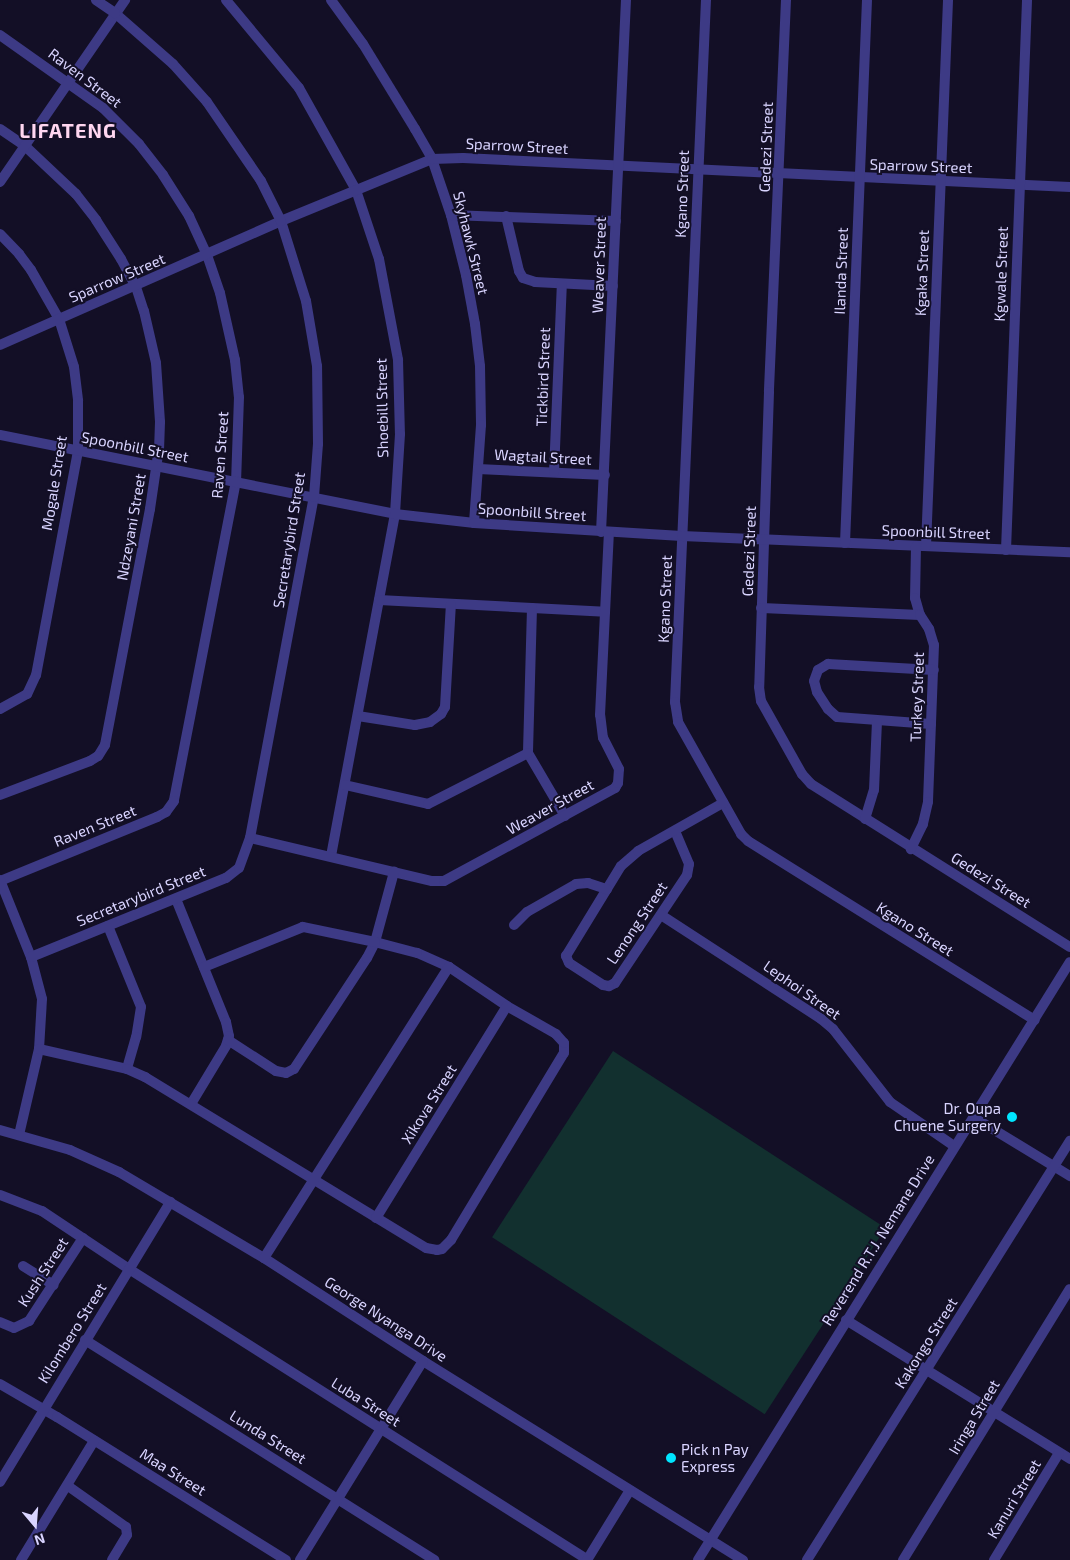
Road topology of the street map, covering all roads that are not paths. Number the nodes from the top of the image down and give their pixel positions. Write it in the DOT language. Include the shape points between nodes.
graph roads {
  1 [pos="96,0"];
  2 [pos="125,0"];
  3 [pos="226,0"];
  4 [pos="331,0"];
  5 [pos="626,0"];
  6 [pos="706,0"];
  7 [pos="786,0"];
  8 [pos="867,0"];
  9 [pos="948,0"];
  10 [pos="1027,0"];
  11 [pos="116,13"];
  12 [pos="0,35"];
  13 [pos="69,82"];
  14 [pos="0,129"];
  15 [pos="25,146"];
  16 [pos="432,159"];
  17 [pos="619,167"];
  18 [pos="698,170"];
  19 [pos="780,175"];
  20 [pos="860,178"];
  21 [pos="0,182"];
  22 [pos="940,182"];
  23 [pos="1020,185"];
  24 [pos="1070,187"];
  25 [pos="356,190"];
  26 [pos="451,215"];
  27 [pos="506,216"];
  28 [pos="282,221"];
  29 [pos="616,221"];
  30 [pos="0,234"];
  31 [pos="207,255"];
  32 [pos="562,284"];
  33 [pos="613,286"];
  34 [pos="136,287"];
  35 [pos="59,319"];
  36 [pos="0,345"];
  37 [pos="0,435"];
  38 [pos="78,451"];
  39 [pos="157,466"];
  40 [pos="478,469"];
  41 [pos="554,472"];
  42 [pos="605,475"];
  43 [pos="236,481"];
  44 [pos="314,497"];
  45 [pos="395,514"];
  46 [pos="474,523"];
  47 [pos="605,532"];
  48 [pos="682,536"];
  49 [pos="764,540"];
  50 [pos="845,544"];
  51 [pos="921,546"];
  52 [pos="1006,550"];
  53 [pos="1070,552"];
  54 [pos="379,600"];
  55 [pos="452,604"];
  56 [pos="532,608"];
  57 [pos="761,608"];
  58 [pos="605,612"];
  59 [pos="920,615"];
  60 [pos="934,670"];
  61 [pos="0,709"];
  62 [pos="358,716"];
  63 [pos="878,721"];
  64 [pos="931,724"];
  65 [pos="528,754"];
  66 [pos="345,785"];
  67 [pos="0,795"];
  68 [pos="723,803"];
  69 [pos="565,816"];
  70 [pos="865,819"];
  71 [pos="675,831"];
  72 [pos="250,838"];
  73 [pos="911,848"];
  74 [pos="331,856"];
  75 [pos="394,872"];
  76 [pos="0,881"];
  77 [pos="607,889"];
  78 [pos="176,899"];
  79 [pos="661,915"];
  80 [pos="514,925"];
  81 [pos="108,926"];
  82 [pos="375,942"];
  83 [pos="1070,947"];
  84 [pos="31,957"];
  85 [pos="1070,962"];
  86 [pos="204,967"];
  87 [pos="449,967"];
  88 [pos="507,1006"];
  89 [pos="1035,1020"];
  90 [pos="228,1040"];
  91 [pos="39,1049"];
  92 [pos="127,1069"];
  93 [pos="191,1104"];
  94 [pos="973,1117"];
  95 [pos="0,1130"];
  96 [pos="19,1135"];
  97 [pos="1070,1141"];
  98 [pos="954,1146"];
  99 [pos="1054,1166"];
  100 [pos="1070,1176"];
  101 [pos="313,1180"];
  102 [pos="0,1195"];
  103 [pos="170,1202"];
  104 [pos="376,1218"];
  105 [pos="83,1238"];
  106 [pos="264,1258"];
  107 [pos="23,1266"];
  108 [pos="129,1269"];
  109 [pos="53,1285"];
  110 [pos="1070,1289"];
  111 [pos="846,1320"];
  112 [pos="0,1322"];
  113 [pos="85,1340"];
  114 [pos="423,1361"];
  115 [pos="927,1369"];
  116 [pos="0,1384"];
  117 [pos="43,1409"];
  118 [pos="994,1412"];
  119 [pos="381,1430"];
  120 [pos="94,1441"];
  121 [pos="1059,1453"];
  122 [pos="1070,1459"];
  123 [pos="0,1482"];
  124 [pos="68,1486"];
  125 [pos="630,1490"];
  126 [pos="338,1498"];
  127 [pos="708,1538"];
  128 [pos="21,1560"];
  129 [pos="112,1560"];
  130 [pos="286,1560"];
  131 [pos="300,1560"];
  132 [pos="435,1560"];
  133 [pos="588,1560"];
  134 [pos="693,1560"];
  135 [pos="698,1560"];
  136 [pos="743,1560"];
  137 [pos="807,1560"];
  138 [pos="903,1560"];
  139 [pos="994,1560"];
  1 -- 11 [label="street, Secretarybird Street"];
  2 -- 11 [label="street"];
  3 -- 25 [label="street, Shoebill Street" via="299,88"];
  4 -- 16 [label="street, Skyhawk Street" via="368,51"];
  5 -- 17 [label="street, Weaver Street"];
  6 -- 18 [label="street, Kgano Street"];
  7 -- 19 [label="street, Gedezi Street"];
  8 -- 20 [label="street, Ilanda Street"];
  9 -- 22 [label="street, Kgaka Street"];
  10 -- 23 [label="street, Kgwale Street"];
  11 -- 13 [label="street"];
  11 -- 28 [label="street, Secretarybird Street" via="173,64 207,102 256,173"];
  12 -- 13 [label="street, Raven Street"];
  13 -- 15 [label="street"];
  13 -- 31 [label="street, Raven Street" via="117,121 139,144 189,216"];
  14 -- 15 [label="street, Ndzeyani Street"];
  15 -- 21 [label="street"];
  15 -- 34 [label="street, Ndzeyani Street" via="69,187 91,214"];
  16 -- 17 [label="street, Sparrow Street"];
  16 -- 25 [label="street, Sparrow Street"];
  16 -- 26 [label="street, Skyhawk Street"];
  17 -- 18 [label="street, Sparrow Street"];
  17 -- 29 [label="street, Weaver Street"];
  18 -- 19 [label="street, Sparrow Street"];
  18 -- 48 [label="street, Kgano Street"];
  19 -- 20 [label="street, Sparrow Street"];
  19 -- 49 [label="street, Gedezi Street"];
  20 -- 22 [label="street, Sparrow Street"];
  20 -- 50 [label="street, Ilanda Street"];
  22 -- 23 [label="street, Sparrow Street"];
  22 -- 51 [label="street, Kgaka Street"];
  23 -- 24 [label="street, Sparrow Street"];
  23 -- 52 [label="street, Kgwale Street"];
  25 -- 28 [label="street, Sparrow Street"];
  25 -- 45 [label="street, Shoebill Street" via="379,259 398,360 400,434"];
  26 -- 27 [label="street"];
  26 -- 40 [label="street, Skyhawk Street" via="466,275 477,341 481,392"];
  27 -- 29 [label="street"];
  27 -- 32 [label="street" via="523,278"];
  28 -- 31 [label="street, Sparrow Street"];
  28 -- 44 [label="street, Secretarybird Street" via="306,301 317,366 318,444"];
  29 -- 33 [label="street, Weaver Street"];
  30 -- 35 [label="street, Mogale Street" via="31,270"];
  31 -- 34 [label="street, Sparrow Street"];
  31 -- 43 [label="street, Raven Street" via="225,310 235,360 239,397"];
  32 -- 33 [label="street"];
  32 -- 41 [label="street, Tickbird Street"];
  33 -- 42 [label="street, Weaver Street"];
  34 -- 35 [label="street, Sparrow Street"];
  34 -- 39 [label="street, Ndzeyani Street" via="149,332 159,390"];
  35 -- 36 [label="street, Sparrow Street"];
  35 -- 38 [label="street, Mogale Street" via="77,384"];
  37 -- 38 [label="street, Spoonbill Street"];
  38 -- 39 [label="street, Spoonbill Street"];
  38 -- 61 [label="street, Mogale Street" via="36,675 27,694"];
  39 -- 43 [label="street, Spoonbill Street"];
  39 -- 67 [label="street, Ndzeyani Street" via="105,745 90,761"];
  40 -- 41 [label="street, Wagtail Street"];
  40 -- 46 [label="street, Skyhawk Street"];
  41 -- 42 [label="street, Wagtail Street"];
  42 -- 47 [label="street, Weaver Street"];
  43 -- 44 [label="street, Spoonbill Street"];
  43 -- 76 [label="street, Raven Street" via="177,791 171,808 157,817"];
  44 -- 45 [label="street, Spoonbill Street"];
  44 -- 72 [label="street, Secretarybird Street"];
  45 -- 46 [label="street, Spoonbill Street"];
  45 -- 54 [label="street, Shoebill Street"];
  46 -- 47 [label="street, Spoonbill Street"];
  47 -- 48 [label="street, Spoonbill Street"];
  47 -- 58 [label="street, Weaver Street"];
  48 -- 49 [label="street, Spoonbill Street"];
  48 -- 68 [label="street, Kgano Street" via="676,714"];
  49 -- 50 [label="street, Spoonbill Street"];
  49 -- 57 [label="street, Gedezi Street"];
  50 -- 51 [label="street, Spoonbill Street"];
  51 -- 52 [label="street, Spoonbill Street"];
  51 -- 59 [label="street, Kgaka Street" via="915,598"];
  52 -- 53 [label="street, Spoonbill Street"];
  54 -- 55 [label="street"];
  54 -- 62 [label="street, Shoebill Street"];
  55 -- 56 [label="street"];
  55 -- 62 [label="street" via="445,707 441,714 430,722 414,725"];
  56 -- 58 [label="street"];
  56 -- 65 [label="street"];
  57 -- 59 [label="street"];
  57 -- 70 [label="street, Gedezi Street" via="759,687 764,709 806,780"];
  58 -- 69 [label="street, Weaver Street" via="601,729 618,769 618,783 610,792"];
  59 -- 60 [label="street, Turkey Street" via="932,637"];
  60 -- 63 [label="street" via="828,664 818,670 815,687 833,714"];
  60 -- 64 [label="street, Turkey Street"];
  62 -- 66 [label="street, Shoebill Street"];
  63 -- 64 [label="street"];
  63 -- 70 [label="street" via="874,790"];
  64 -- 73 [label="street, Turkey Street" via="926,816"];
  65 -- 66 [label="street" via="428,804"];
  65 -- 69 [label="street"];
  66 -- 74 [label="street, Shoebill Street"];
  68 -- 71 [label="street, Lenong Street"];
  68 -- 89 [label="street, Kgano Street" via="741,834 757,848"];
  69 -- 75 [label="street, Weaver Street" via="444,882"];
  70 -- 73 [label="street, Gedezi Street"];
  71 -- 77 [label="street, Lenong Street" via="630,856"];
  71 -- 79 [label="street, Lenong Street" via="689,869"];
  72 -- 74 [label="street, Weaver Street"];
  72 -- 78 [label="street, Secretarybird Street" via="244,859 233,873"];
  73 -- 83 [label="street, Gedezi Street"];
  74 -- 75 [label="street, Weaver Street"];
  75 -- 82 [label="street"];
  76 -- 84 [label="street"];
  77 -- 79 [label="street, Lenong Street" via="566,956 569,963 604,985 616,983"];
  77 -- 80 [label="street" via="588,884 570,886 527,912"];
  78 -- 81 [label="street, Secretarybird Street"];
  78 -- 86 [label="street"];
  79 -- 98 [label="street, Lephoi Street" via="821,1019 833,1029 890,1102"];
  81 -- 84 [label="street, Secretarybird Street"];
  81 -- 92 [label="street" via="141,1007"];
  82 -- 86 [label="street" via="303,928"];
  82 -- 87 [label="street" via="417,953"];
  82 -- 90 [label="street" via="290,1072 276,1071"];
  84 -- 91 [label="street" via="42,999"];
  85 -- 89 [label="street, Reverend R.T.J. Nemane Drive"];
  86 -- 90 [label="street" via="226,1022"];
  87 -- 88 [label="street"];
  87 -- 101 [label="street"];
  88 -- 104 [label="street, Xikova Street"];
  88 -- 104 [label="street" via="561,1038 564,1053 451,1240 442,1249 432,1250"];
  89 -- 94 [label="street, Reverend R.T.J. Nemane Drive"];
  90 -- 93 [label="street"];
  91 -- 92 [label="street"];
  91 -- 96 [label="street"];
  92 -- 93 [label="street"];
  93 -- 101 [label="street"];
  94 -- 98 [label="street, Reverend R.T.J. Nemane Drive"];
  94 -- 99 [label="street"];
  95 -- 96 [label="street, George Nyanga Drive"];
  96 -- 103 [label="street, George Nyanga Drive" via="93,1159"];
  97 -- 99 [label="street, Kakongo Street"];
  98 -- 111 [label="street, Reverend R.T.J. Nemane Drive"];
  99 -- 100 [label="street"];
  99 -- 115 [label="street, Kakongo Street"];
  101 -- 104 [label="street"];
  101 -- 106 [label="street"];
  102 -- 105 [label="street, Luba Street" via="42,1211"];
  103 -- 106 [label="street, George Nyanga Drive"];
  103 -- 108 [label="street, Kilombero Street"];
  105 -- 108 [label="street, Luba Street"];
  105 -- 109 [label="street, Kush Street"];
  106 -- 114 [label="street, George Nyanga Drive"];
  107 -- 109 [label="street"];
  108 -- 113 [label="street, Kilombero Street"];
  108 -- 119 [label="street, Luba Street"];
  109 -- 112 [label="street, Kush Street" via="26,1324 14,1328"];
  110 -- 118 [label="street, Iringa Street"];
  111 -- 115 [label="street"];
  111 -- 127 [label="street, Reverend R.T.J. Nemane Drive" via="774,1442"];
  113 -- 117 [label="street, Kilombero Street"];
  113 -- 126 [label="street, Lunda Street"];
  114 -- 119 [label="street"];
  114 -- 125 [label="street, George Nyanga Drive"];
  115 -- 118 [label="street"];
  115 -- 137 [label="street, Kakongo Street"];
  116 -- 117 [label="street, Maa Street"];
  117 -- 120 [label="street, Maa Street"];
  117 -- 123 [label="street, Kilombero Street"];
  118 -- 121 [label="street"];
  118 -- 138 [label="street, Iringa Street"];
  119 -- 126 [label="street"];
  119 -- 133 [label="street, Luba Street"];
  120 -- 124 [label="street"];
  120 -- 130 [label="street, Maa Street"];
  121 -- 122 [label="street"];
  121 -- 139 [label="street, Kanuri Street"];
  124 -- 128 [label="street"];
  124 -- 129 [label="street" via="126,1527 127,1535"];
  125 -- 127 [label="street, George Nyanga Drive"];
  125 -- 133 [label="street"];
  126 -- 131 [label="street"];
  126 -- 132 [label="street, Lunda Street"];
  127 -- 134 [label="street, Reverend R.T.J. Nemane Drive"];
  127 -- 135 [label="street, Reverend R.T.J. Nemane Drive"];
  127 -- 136 [label="street, George Nyanga Drive"];
}
